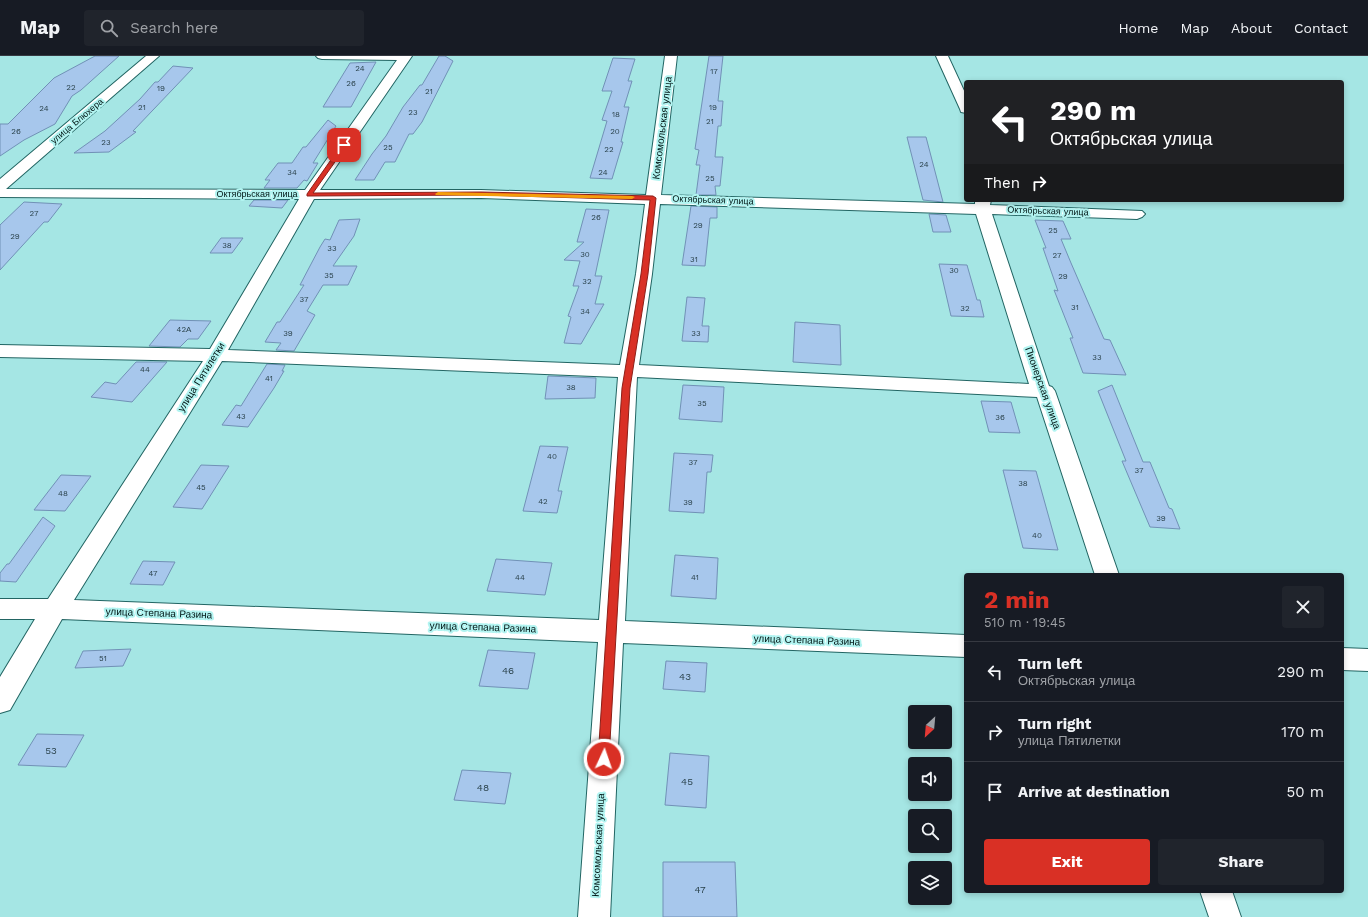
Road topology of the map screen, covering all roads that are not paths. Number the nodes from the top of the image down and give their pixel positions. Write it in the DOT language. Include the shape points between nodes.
graph roads {
  1 [pos="153,56"];
  2 [pos="322,56"];
  3 [pos="671,56"];
  4 [pos="942,56"];
  5 [pos="406,57"];
  6 [pos="964,105"];
  7 [pos="0,186"];
  8 [pos="0,193"];
  9 [pos="309,195"];
  10 [pos="653,198"];
  11 [pos="983,204"];
  12 [pos="1137,214"];
  13 [pos="0,351"];
  14 [pos="216,355"];
  15 [pos="628,371"];
  16 [pos="1042,391"];
  17 [pos="1105,573"];
  18 [pos="0,609"];
  19 [pos="55,609"];
  20 [pos="611,632"];
  21 [pos="964,646"];
  22 [pos="1344,659"];
  23 [pos="1368,660"];
  24 [pos="0,701"];
  25 [pos="1217,893"];
  26 [pos="594,917"];
  27 [pos="1225,917"];
  1 -- 7 [label="street, улица Блюхера"];
  2 -- 5 [label="street"];
  3 -- 10 [label="street, Комсомольская улица"];
  4 -- 6 [label="street"];
  5 -- 9 [label="street, улица Пятилетки"];
  8 -- 9 [label="street, Октябрьская улица"];
  9 -- 10 [label="street, Октябрьская улица" via="481,194"];
  9 -- 14 [label="street, улица Пятилетки"];
  10 -- 11 [label="street, Октябрьская улица"];
  10 -- 15 [label="street, Комсомольская улица"];
  11 -- 12 [label="street, Октябрьская улица"];
  11 -- 16 [label="street, Пионерская улица"];
  13 -- 14 [label="street"];
  14 -- 15 [label="street"];
  14 -- 19 [label="street, улица Пятилетки"];
  15 -- 16 [label="street"];
  15 -- 20 [label="street, Комсомольская улица"];
  16 -- 17 [label="street, Пионерская улица" via="1045,391"];
  18 -- 19 [label="street, улица Степана Разина"];
  19 -- 20 [label="street, улица Степана Разина"];
  19 -- 24 [label="street, улица Пятилетки"];
  20 -- 21 [label="street, улица Степана Разина"];
  20 -- 26 [label="street, Комсомольская улица"];
  22 -- 23 [label="street"];
  25 -- 27 [label="street"];
}
